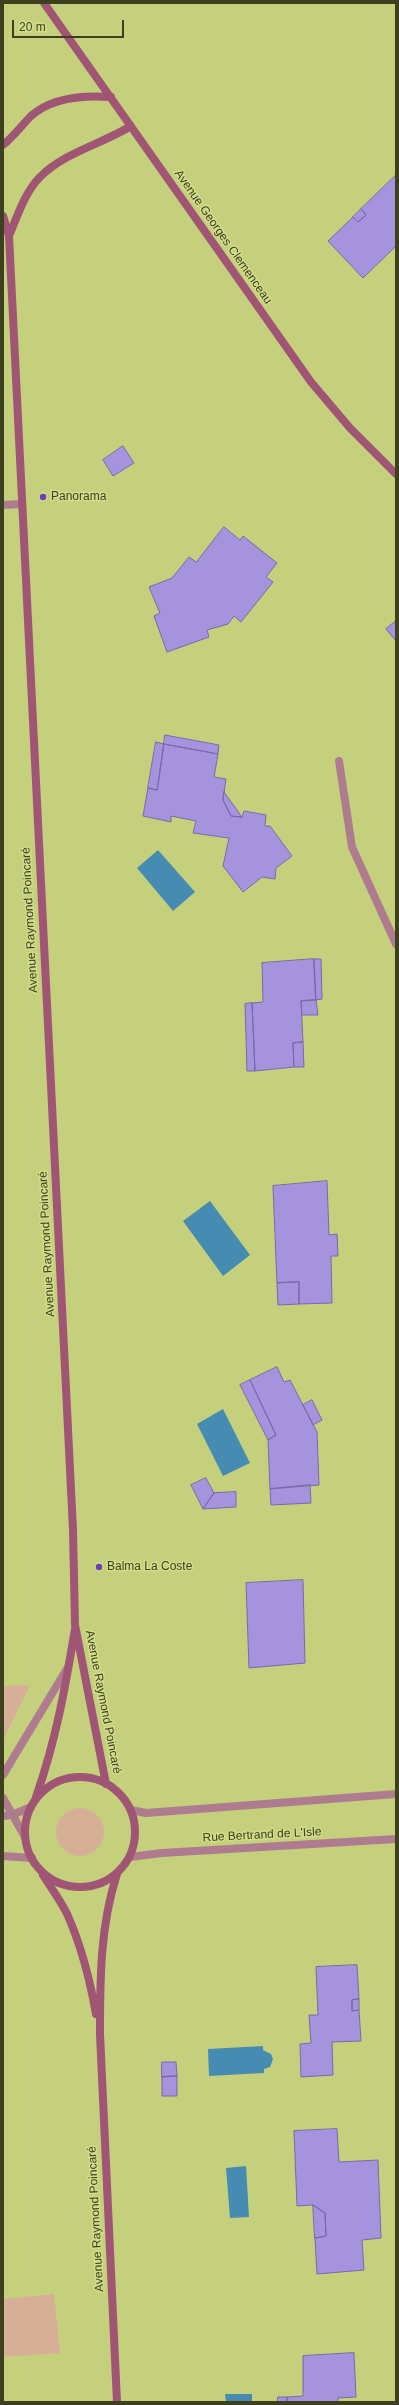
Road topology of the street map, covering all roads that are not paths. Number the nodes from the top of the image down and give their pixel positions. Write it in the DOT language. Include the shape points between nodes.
graph roads {
  1 [pos="44,3"];
  2 [pos="111,98"];
  3 [pos="131,126"];
  4 [pos="3,145"];
  5 [pos="3,216"];
  6 [pos="9,236"];
  7 [pos="396,474"];
  8 [pos="21,504"];
  9 [pos="3,505"];
  10 [pos="339,761"];
  11 [pos="396,944"];
  12 [pos="75,1625"];
  13 [pos="68,1667"];
  14 [pos="3,1775"];
  15 [pos="106,1784"];
  16 [pos="396,1794"];
  17 [pos="3,1798"];
  18 [pos="33,1804"];
  19 [pos="131,1810"];
  20 [pos="12,1815"];
  21 [pos="3,1816"];
  22 [pos="25,1837"];
  23 [pos="396,1840"];
  24 [pos="3,1856"];
  25 [pos="130,1857"];
  26 [pos="32,1858"];
  27 [pos="41,1871"];
  28 [pos="117,1874"];
  29 [pos="100,2034"];
  30 [pos="117,2402"];
  1 -- 2 [label="main road, Avenue Georges Clemenceau"];
  2 -- 3 [label="main road, Avenue Georges Clemenceau"];
  2 -- 4 [label="main road" via="70,98 51,105 33,115"];
  3 -- 6 [label="main road" via="65,158 39,177 23,203"];
  3 -- 7 [label="main road, Avenue Georges Clemenceau" via="311,382 350,428"];
  5 -- 6 [label="main road, Avenue Raymond Poincaré"];
  6 -- 8 [label="main road, Avenue Raymond Poincaré"];
  8 -- 9 [label="street"];
  8 -- 12 [label="main road, Avenue Raymond Poincaré" via="73,1530"];
  10 -- 11 [label="street" via="352,847"];
  12 -- 13 [label="main road, Avenue Raymond Poincaré"];
  12 -- 15 [label="main road, Avenue Raymond Poincaré"];
  13 -- 14 [label="street, Avenue Raymond Poincaré"];
  13 -- 18 [label="main road, Avenue Raymond Poincaré" via="62,1709 48,1763"];
  15 -- 18 [label="main road" via="91,1778 75,1777 60,1781 46,1789"];
  15 -- 19 [label="main road" via="120,1795"];
  16 -- 19 [label="street" via="146,1813"];
  17 -- 20 [label="street"];
  18 -- 20 [label="street"];
  18 -- 22 [label="main road" via="26,1822"];
  19 -- 25 [label="main road" via="135,1842"];
  20 -- 21 [label="street"];
  20 -- 22 [label="street"];
  22 -- 26 [label="main road"];
  23 -- 25 [label="street, Rue Bertrand de L'Isle"];
  24 -- 26 [label="street"];
  25 -- 28 [label="main road"];
  26 -- 27 [label="main road"];
  27 -- 28 [label="main road" via="58,1883 78,1888 99,1884"];
  27 -- 29 [label="main road, Avenue Raymond Poincaré" via="68,1915 80,1947 90,1980"];
  28 -- 29 [label="main road, Avenue Raymond Poincaré" via="108,1902 103,1938"];
  29 -- 30 [label="main road, Avenue Raymond Poincaré"];
}
